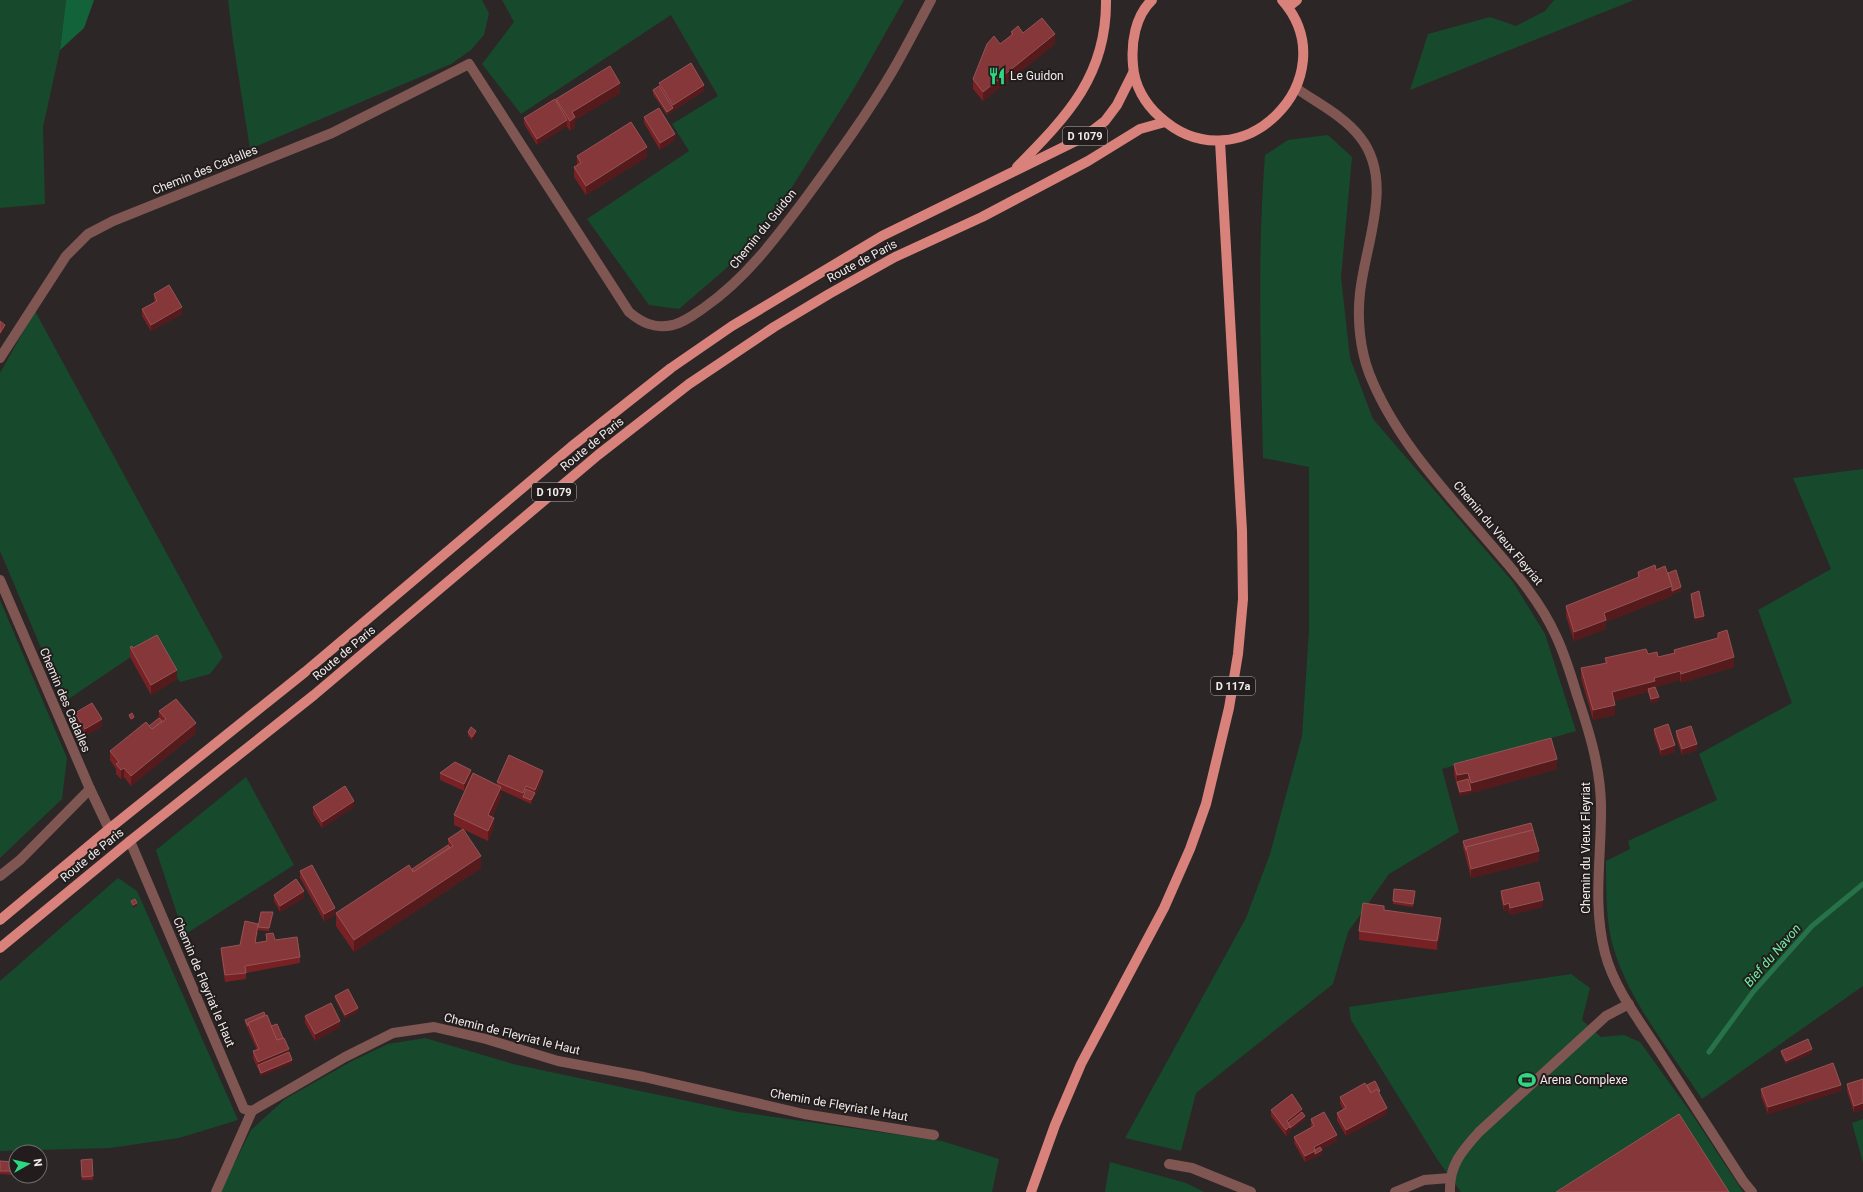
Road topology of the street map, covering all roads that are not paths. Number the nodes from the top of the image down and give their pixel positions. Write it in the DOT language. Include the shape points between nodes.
graph roads {
  1 [pos="931,0"];
  2 [pos="1106,0"];
  3 [pos="1152,0"];
  4 [pos="1297,0"];
  5 [pos="1285,3"];
  6 [pos="469,64"];
  7 [pos="1133,73"];
  8 [pos="1296,88"];
  9 [pos="1165,122"];
  10 [pos="1220,141"];
  11 [pos="1012,171"];
  12 [pos="0,358"];
  13 [pos="0,580"];
  14 [pos="90,789"];
  15 [pos="109,829"];
  16 [pos="130,841"];
  17 [pos="0,876"];
  18 [pos="0,920"];
  19 [pos="0,948"];
  20 [pos="1629,1004"];
  21 [pos="252,1111"];
  22 [pos="934,1134"];
  23 [pos="1169,1164"];
  24 [pos="1450,1178"];
  25 [pos="216,1192"];
  26 [pos="1032,1192"];
  27 [pos="1251,1192"];
  28 [pos="1396,1192"];
  29 [pos="1450,1192"];
  30 [pos="1752,1192"];
  1 -- 6 [label="street, Chemin du Guidon" via="892,72 830,166 779,234 749,270 724,294 686,320 672,325 657,326 642,322 629,312"];
  2 -- 11 [label="main road" via="1107,16 1101,47 1090,79 1075,104 1056,127"];
  3 -- 7 [label="main road" via="1137,24 1132,47"];
  4 -- 5 [label="main road"];
  5 -- 8 [label="main road" via="1296,22 1301,38 1301,66"];
  6 -- 12 [label="street, Chemin des Cadalles" via="332,133 113,221 88,234 66,256"];
  7 -- 9 [label="main road" via="1140,92 1152,110"];
  7 -- 11 [label="main road, Route de Paris / D 1079" via="1117,105 1105,121 1084,137"];
  8 -- 10 [label="main road" via="1275,118 1244,136"];
  8 -- 20 [label="street, Chemin du Vieux Fleyriat" via="1349,124 1372,155 1376,178 1376,204 1363,269 1359,318 1367,368 1378,396 1398,431 1536,600 1556,634 1567,664 1592,743 1599,776 1601,806 1598,903 1601,934 1606,956"];
  9 -- 10 [label="main road" via="1186,135"];
  9 -- 16 [label="main road, Route de Paris / D 1079" via="1140,129 1088,161 982,216 895,257 774,327 689,384 598,455 314,695"];
  10 -- 26 [label="main road, D 117a" via="1242,531 1243,599 1238,654 1229,708 1206,804 1190,849 1164,908 1081,1064 1055,1125"];
  11 -- 15 [label="main road, Route de Paris / D 1079" via="882,236 732,326 671,368 571,447 305,672"];
  13 -- 14 [label="street, Chemin des Cadalles"];
  14 -- 15 [label="street, Chemin des Cadalles"];
  14 -- 17 [label="street" via="20,860"];
  15 -- 18 [label="main road, Route de Paris / D 1079"];
  16 -- 19 [label="main road, Route de Paris / D 1079"];
  16 -- 21 [label="street, Chemin de Fleyriat le Haut" via="244,1109"];
  20 -- 24 [label="street" via="1606,1016 1479,1132 1462,1151"];
  20 -- 30 [label="street, Chemin du Vieux Fleyriat"];
  21 -- 22 [label="street, Chemin de Fleyriat le Haut" via="345,1057 393,1033 434,1027 486,1039 558,1061 644,1077 804,1114"];
  21 -- 25 [label="street"];
  23 -- 27 [label="street" via="1192,1168"];
  24 -- 28 [label="street" via="1424,1180"];
  24 -- 29 [label="street"];
}
